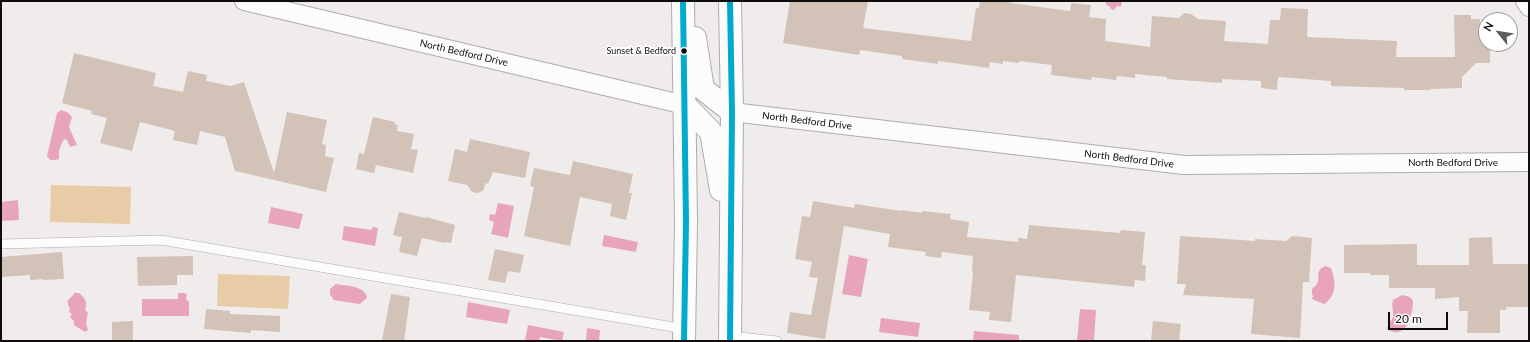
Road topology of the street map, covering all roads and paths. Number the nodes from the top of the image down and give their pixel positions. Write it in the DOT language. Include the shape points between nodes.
graph roads {
  1 [pos="244,1"];
  2 [pos="683,1"];
  3 [pos="689,1"];
  4 [pos="730,1"];
  5 [pos="1525,1"];
  6 [pos="1529,7"];
  7 [pos="685,105"];
  8 [pos="732,112"];
  9 [pos="1529,162"];
  10 [pos="1,244"];
  11 [pos="731,245"];
  12 [pos="684,335"];
  13 [pos="730,339"];
  14 [pos="777,341"];
  1 -- 7 [label="street, North Bedford Drive"];
  2 -- 7 [label="main road"];
  3 -- 8 [label="main road" via="703,89"];
  4 -- 8 [label="main road"];
  5 -- 6 [label="street"];
  7 -- 11 [label="main road" via="711,132"];
  7 -- 12 [label="main road"];
  8 -- 9 [label="street, North Bedford Drive" via="1184,165"];
  8 -- 11 [label="main road"];
  10 -- 12 [label="lane" via="161,240"];
  11 -- 13 [label="main road"];
  13 -- 14 [label="lane"];
}
